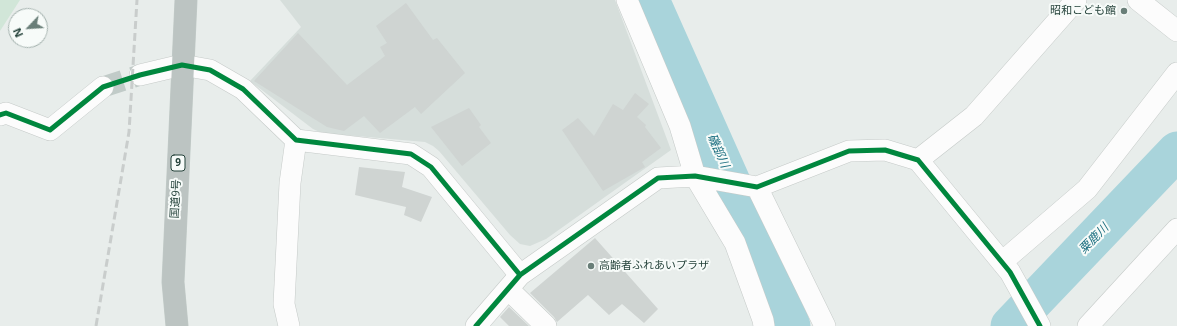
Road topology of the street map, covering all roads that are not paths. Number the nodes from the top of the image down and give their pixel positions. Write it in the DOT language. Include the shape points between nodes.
graph roads {
  1 [pos="186,0"];
  2 [pos="627,0"];
  3 [pos="1076,0"];
  4 [pos="1138,0"];
  5 [pos="1177,31"];
  6 [pos="182,65"];
  7 [pos="1177,73"];
  8 [pos="140,75"];
  9 [pos="103,87"];
  10 [pos="0,115"];
  11 [pos="296,140"];
  12 [pos="918,160"];
  13 [pos="695,176"];
  14 [pos="757,187"];
  15 [pos="1177,228"];
  16 [pos="1006,267"];
  17 [pos="514,282"];
  18 [pos="177,326"];
  19 [pos="289,326"];
  20 [pos="476,326"];
  21 [pos="546,326"];
  22 [pos="764,326"];
  23 [pos="824,326"];
  24 [pos="1040,326"];
  25 [pos="1088,326"];
  1 -- 6 [label="highway, 国道9号 / 9"];
  2 -- 13 [label="street" via="680,126"];
  3 -- 12 [label="street" via="974,116"];
  4 -- 5 [label="street"];
  6 -- 8 [label="street"];
  6 -- 11 [label="street" via="210,70 243,89"];
  6 -- 18 [label="highway, 国道9号 / 9" via="173,282"];
  7 -- 16 [label="street" via="1087,189"];
  9 -- 10 [label="street" via="50,130 6,113"];
  11 -- 17 [label="street" via="411,154 431,167"];
  11 -- 19 [label="street" via="290,183 284,296"];
  12 -- 14 [label="street" via="885,150 849,151"];
  12 -- 16 [label="street"];
  13 -- 14 [label="street"];
  13 -- 17 [label="street" via="658,178"];
  13 -- 22 [label="street" via="735,243"];
  14 -- 23 [label="street"];
  15 -- 25 [label="street"];
  16 -- 24 [label="street"];
  17 -- 20 [label="street"];
  17 -- 21 [label="street"];
}
